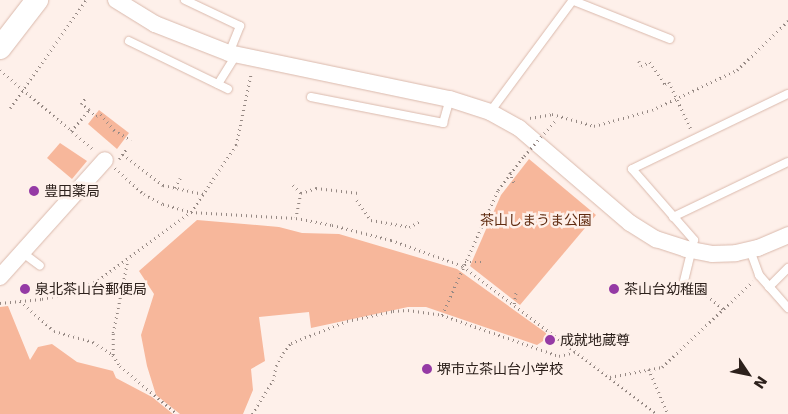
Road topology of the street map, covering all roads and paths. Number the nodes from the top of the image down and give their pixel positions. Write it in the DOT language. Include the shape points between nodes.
graph roads {
  1 [pos="37,0"];
  2 [pos="86,0"];
  3 [pos="116,0"];
  4 [pos="185,0"];
  5 [pos="574,1"];
  6 [pos="788,22"];
  7 [pos="670,40"];
  8 [pos="129,41"];
  9 [pos="0,48"];
  10 [pos="233,54"];
  11 [pos="253,59"];
  12 [pos="639,61"];
  13 [pos="0,70"];
  14 [pos="218,84"];
  15 [pos="19,87"];
  16 [pos="228,90"];
  17 [pos="788,94"];
  18 [pos="311,97"];
  19 [pos="85,98"];
  20 [pos="450,98"];
  21 [pos="676,98"];
  22 [pos="10,108"];
  23 [pos="88,110"];
  24 [pos="490,112"];
  25 [pos="560,116"];
  26 [pos="528,119"];
  27 [pos="71,131"];
  28 [pos="696,138"];
  29 [pos="131,140"];
  30 [pos="123,154"];
  31 [pos="105,160"];
  32 [pos="788,162"];
  33 [pos="510,172"];
  34 [pos="180,178"];
  35 [pos="515,185"];
  36 [pos="293,186"];
  37 [pos="175,188"];
  38 [pos="301,193"];
  39 [pos="359,193"];
  40 [pos="203,194"];
  41 [pos="357,200"];
  42 [pos="191,212"];
  43 [pos="672,217"];
  44 [pos="296,218"];
  45 [pos="421,221"];
  46 [pos="788,235"];
  47 [pos="750,250"];
  48 [pos="692,251"];
  49 [pos="23,252"];
  50 [pos="127,261"];
  51 [pos="482,262"];
  52 [pos="464,264"];
  53 [pos="40,266"];
  54 [pos="788,268"];
  55 [pos="759,275"];
  56 [pos="0,277"];
  57 [pos="685,279"];
  58 [pos="770,287"];
  59 [pos="516,292"];
  60 [pos="20,301"];
  61 [pos="0,302"];
  62 [pos="514,304"];
  63 [pos="788,308"];
  64 [pos="723,309"];
  65 [pos="442,315"];
  66 [pos="575,352"];
  67 [pos="113,355"];
  68 [pos="649,369"];
  69 [pos="610,377"];
  70 [pos="177,414"];
  71 [pos="252,414"];
  72 [pos="657,414"];
  73 [pos="668,414"];
  1 -- 9 [label="street"];
  2 -- 22 [label="path"];
  3 -- 10 [label="street" via="155,24"];
  4 -- 10 [label="lane" via="240,26"];
  5 -- 7 [label="lane"];
  5 -- 24 [label="lane"];
  6 -- 21 [label="path" via="737,70"];
  8 -- 14 [label="lane"];
  10 -- 11 [label="street"];
  10 -- 14 [label="lane"];
  11 -- 20 [label="street"];
  11 -- 40 [label="path" via="236,145"];
  12 -- 21 [label="path" via="641,66 650,62 665,84 669,82"];
  13 -- 15 [label="path"];
  14 -- 16 [label="lane"];
  17 -- 28 [label="lane"];
  18 -- 20 [label="lane" via="443,123"];
  19 -- 23 [label="path" via="81,104"];
  20 -- 24 [label="street"];
  21 -- 25 [label="path" via="652,110 594,126 570,122"];
  21 -- 28 [label="path"];
  23 -- 27 [label="path"];
  23 -- 29 [label="path" via="96,116 100,114 114,130"];
  24 -- 48 [label="street" via="519,128 630,223 656,239"];
  25 -- 26 [label="path"];
  25 -- 33 [label="path, bridge"];
  28 -- 43 [label="lane" via="632,169"];
  30 -- 37 [label="path" via="163,185"];
  31 -- 49 [label="street"];
  32 -- 43 [label="lane"];
  33 -- 35 [label="path"];
  33 -- 52 [label="path" via="498,190"];
  34 -- 37 [label="path"];
  36 -- 38 [label="path"];
  37 -- 40 [label="path"];
  38 -- 39 [label="path" via="316,188"];
  38 -- 44 [label="path"];
  40 -- 42 [label="path"];
  41 -- 45 [label="path" via="371,220 409,227"];
  42 -- 44 [label="path"];
  42 -- 50 [label="path"];
  43 -- 48 [label="lane" via="694,240"];
  44 -- 52 [label="path" via="366,232"];
  46 -- 47 [label="street"];
  47 -- 48 [label="street" via="712,254"];
  47 -- 55 [label="lane"];
  48 -- 57 [label="lane"];
  49 -- 53 [label="lane"];
  49 -- 56 [label="street"];
  50 -- 60 [label="path" via="70,292"];
  50 -- 67 [label="path" via="113,333"];
  51 -- 52 [label="path"];
  52 -- 62 [label="path"];
  52 -- 65 [label="path"];
  54 -- 58 [label="lane"];
  55 -- 58 [label="lane"];
  55 -- 64 [label="path"];
  57 -- 64 [label="path"];
  58 -- 63 [label="lane"];
  59 -- 62 [label="path"];
  60 -- 61 [label="path"];
  60 -- 67 [label="path" via="54,331 93,342"];
  62 -- 66 [label="path"];
  64 -- 68 [label="path" via="662,367"];
  65 -- 66 [label="path" via="559,356"];
  65 -- 71 [label="path" via="392,311 307,334 291,342 282,353 273,381"];
  66 -- 69 [label="path"];
  67 -- 70 [label="path" via="120,366"];
  68 -- 69 [label="path"];
  68 -- 73 [label="path"];
  69 -- 72 [label="path"];
}
